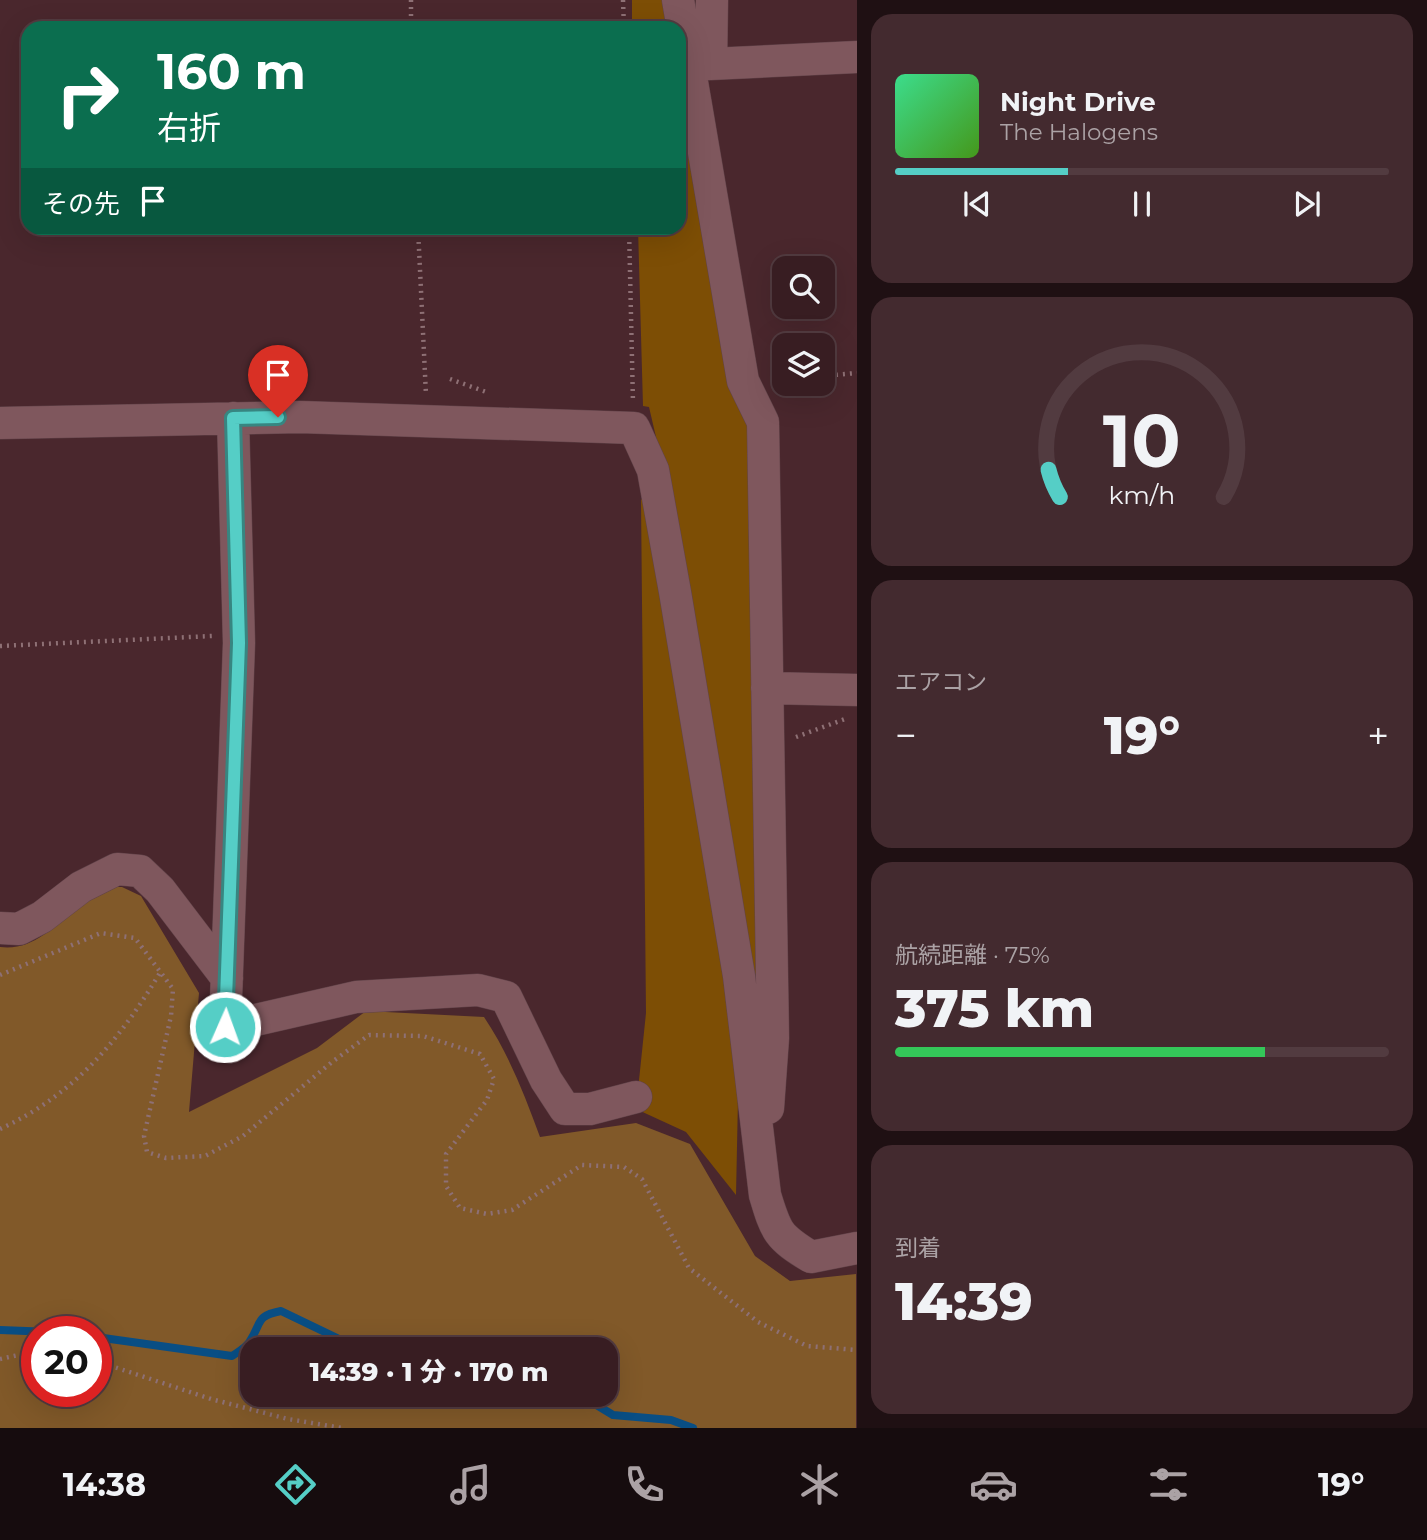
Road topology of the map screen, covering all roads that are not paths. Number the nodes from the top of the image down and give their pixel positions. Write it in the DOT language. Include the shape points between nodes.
graph roads {
  1 [pos="678,0"];
  2 [pos="712,0"];
  3 [pos="685,21"];
  4 [pos="686,24"];
  5 [pos="856,57"];
  6 [pos="700,65"];
  7 [pos="233,418"];
  8 [pos="0,423"];
  9 [pos="767,688"];
  10 [pos="854,703"];
  11 [pos="0,928"];
  12 [pos="227,978"];
  13 [pos="636,1097"];
  14 [pos="759,1150"];
  15 [pos="856,1248"];
  1 -- 3 [label="lane"];
  2 -- 6 [label="lane"];
  4 -- 6 [label="lane"];
  5 -- 6 [label="lane"];
  6 -- 9 [label="lane" via="743,380 763,422"];
  7 -- 8 [label="lane"];
  7 -- 12 [label="lane" via="239,636"];
  7 -- 14 [label="lane" via="300,416 634,428 653,470 675,592 739,976"];
  9 -- 10 [label="lane"];
  9 -- 14 [label="lane" via="773,1038 770,1101"];
  11 -- 12 [label="lane" via="19,929 31,923 81,887 117,869 140,871 160,890"];
  12 -- 13 [label="lane" via="225,1027 356,997 478,990 506,997 565,1109 590,1109"];
  14 -- 15 [label="lane" via="775,1228 811,1257"];
}
